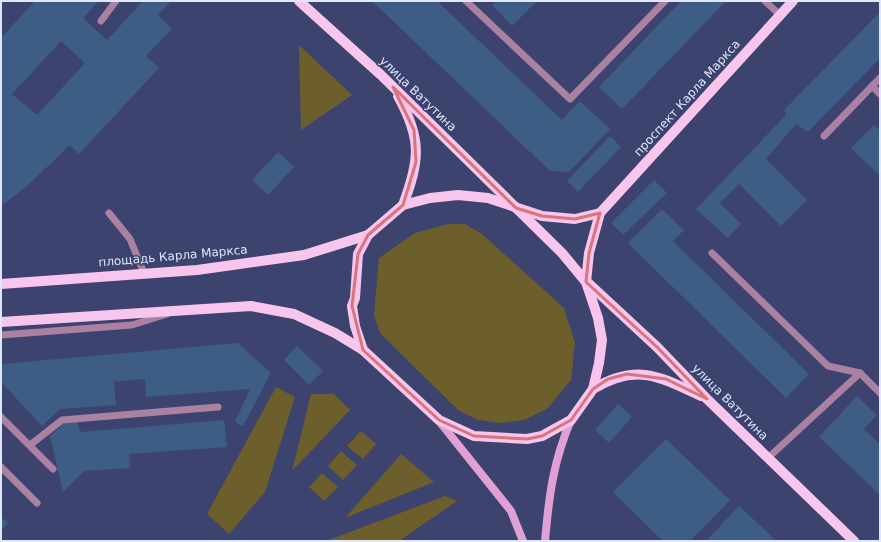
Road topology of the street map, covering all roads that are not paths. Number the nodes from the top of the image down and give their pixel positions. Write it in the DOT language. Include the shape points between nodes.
graph roads {
  1 [pos="116,1"];
  2 [pos="466,1"];
  3 [pos="665,1"];
  4 [pos="765,1"];
  5 [pos="794,1"];
  6 [pos="304,3"];
  7 [pos="780,15"];
  8 [pos="101,21"];
  9 [pos="880,78"];
  10 [pos="872,86"];
  11 [pos="393,87"];
  12 [pos="880,94"];
  13 [pos="824,136"];
  14 [pos="402,205"];
  15 [pos="516,208"];
  16 [pos="109,213"];
  17 [pos="600,213"];
  18 [pos="368,235"];
  19 [pos="712,253"];
  20 [pos="144,273"];
  21 [pos="586,282"];
  22 [pos="1,284"];
  23 [pos="183,309"];
  24 [pos="1,322"];
  25 [pos="1,334"];
  26 [pos="363,350"];
  27 [pos="860,373"];
  28 [pos="593,389"];
  29 [pos="880,392"];
  30 [pos="707,399"];
  31 [pos="218,407"];
  32 [pos="1,417"];
  33 [pos="439,420"];
  34 [pos="571,420"];
  35 [pos="30,445"];
  36 [pos="768,458"];
  37 [pos="1,467"];
  38 [pos="54,469"];
  39 [pos="37,502"];
  40 [pos="523,541"];
  41 [pos="545,541"];
  42 [pos="854,541"];
  1 -- 8 [label="lane"];
  2 -- 3 [label="lane" via="570,99"];
  4 -- 7 [label="lane"];
  5 -- 7 [label="main road, проспект Карла Маркса"];
  6 -- 11 [label="main road, улица Ватутина"];
  7 -- 17 [label="main road, проспект Карла Маркса"];
  9 -- 10 [label="lane"];
  10 -- 12 [label="lane"];
  10 -- 13 [label="lane"];
  11 -- 14 [label="main road" via="414,130 417,146 411,184"];
  11 -- 15 [label="main road, улица Ватутина"];
  14 -- 15 [label="main road, площадь Карла Маркса" via="458,195 488,198"];
  14 -- 18 [label="main road, площадь Карла Маркса"];
  15 -- 17 [label="main road, площадь Карла Маркса" via="542,216 575,219"];
  15 -- 21 [label="main road, площадь Карла Маркса" via="562,252"];
  16 -- 20 [label="lane" via="130,239"];
  17 -- 21 [label="main road, площадь Карла Маркса" via="589,253"];
  18 -- 20 [label="main road, площадь Карла Маркса" via="304,255 197,270"];
  18 -- 26 [label="main road, площадь Карла Маркса" via="358,254 355,298 352,306"];
  19 -- 27 [label="lane" via="828,366"];
  20 -- 22 [label="main road, площадь Карла Маркса"];
  21 -- 28 [label="main road, площадь Карла Маркса" via="602,340"];
  21 -- 30 [label="main road, улица Ватутина" via="657,347"];
  23 -- 24 [label="main road, площадь Карла Маркса"];
  23 -- 25 [label="lane, площадь Карла Маркса" via="132,325"];
  23 -- 26 [label="main road, площадь Карла Маркса" via="251,306 294,314 335,333"];
  26 -- 33 [label="main road, площадь Карла Маркса"];
  27 -- 29 [label="lane"];
  27 -- 36 [label="lane"];
  28 -- 30 [label="main road" via="608,379 627,374 647,374 666,379"];
  28 -- 34 [label="main road, площадь Карла Маркса"];
  30 -- 36 [label="main road, улица Ватутина"];
  31 -- 35 [label="lane" via="62,420"];
  32 -- 35 [label="lane"];
  33 -- 34 [label="main road, площадь Карла Маркса" via="474,436 527,439 542,436"];
  33 -- 40 [label="main road, площадь Карла Маркса" via="511,511"];
  34 -- 41 [label="main road, площадь Карла Маркса" via="560,448 550,491"];
  35 -- 38 [label="lane"];
  36 -- 42 [label="main road, улица Ватутина"];
  37 -- 39 [label="lane"];
}
